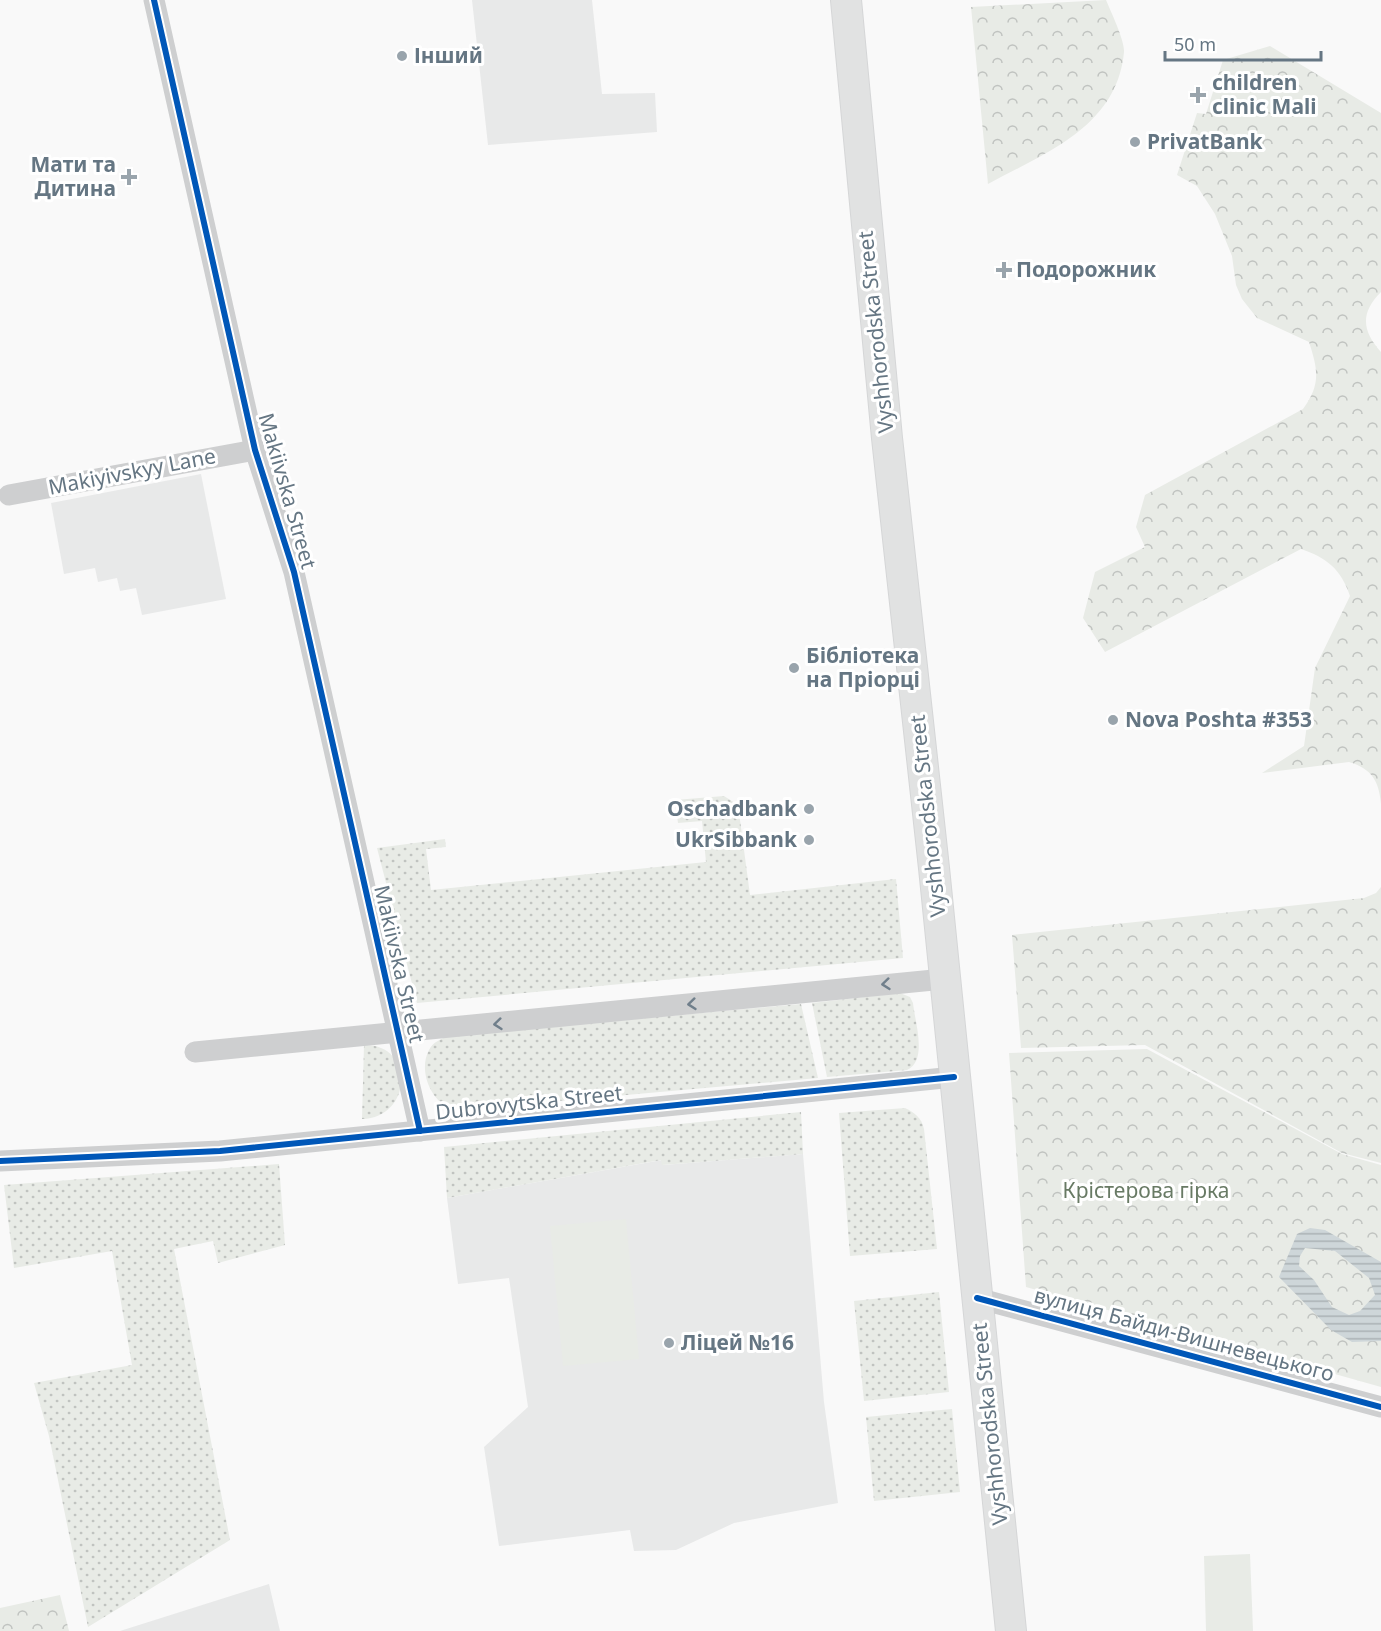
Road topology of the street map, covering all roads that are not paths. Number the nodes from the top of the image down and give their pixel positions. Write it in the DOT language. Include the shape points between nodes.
graph roads {
  1 [pos="154,0"];
  2 [pos="846,0"];
  3 [pos="255,450"];
  4 [pos="9,495"];
  5 [pos="944,979"];
  6 [pos="398,1034"];
  7 [pos="195,1052"];
  8 [pos="954,1077"];
  9 [pos="420,1131"];
  10 [pos="0,1161"];
  11 [pos="977,1298"];
  12 [pos="1381,1407"];
  13 [pos="1011,1631"];
  1 -- 3 [label="street, Makiivska Street"];
  2 -- 5 [label="main road, Vyshhorodska Street" via="875,322"];
  3 -- 4 [label="street, Makiyivskyy Lane"];
  3 -- 6 [label="street, Makiivska Street" via="294,572"];
  5 -- 6 [label="street, one-way"];
  5 -- 8 [label="main road, Vyshhorodska Street"];
  6 -- 7 [label="street"];
  6 -- 9 [label="street, Makiivska Street"];
  8 -- 9 [label="street, Dubrovytska Street"];
  8 -- 11 [label="main road, Vyshhorodska Street"];
  9 -- 10 [label="street, Dubrovytska Street" via="220,1151"];
  11 -- 12 [label="street, вулиця Байди-Вишневецького"];
  11 -- 13 [label="main road, Vyshhorodska Street"];
}
